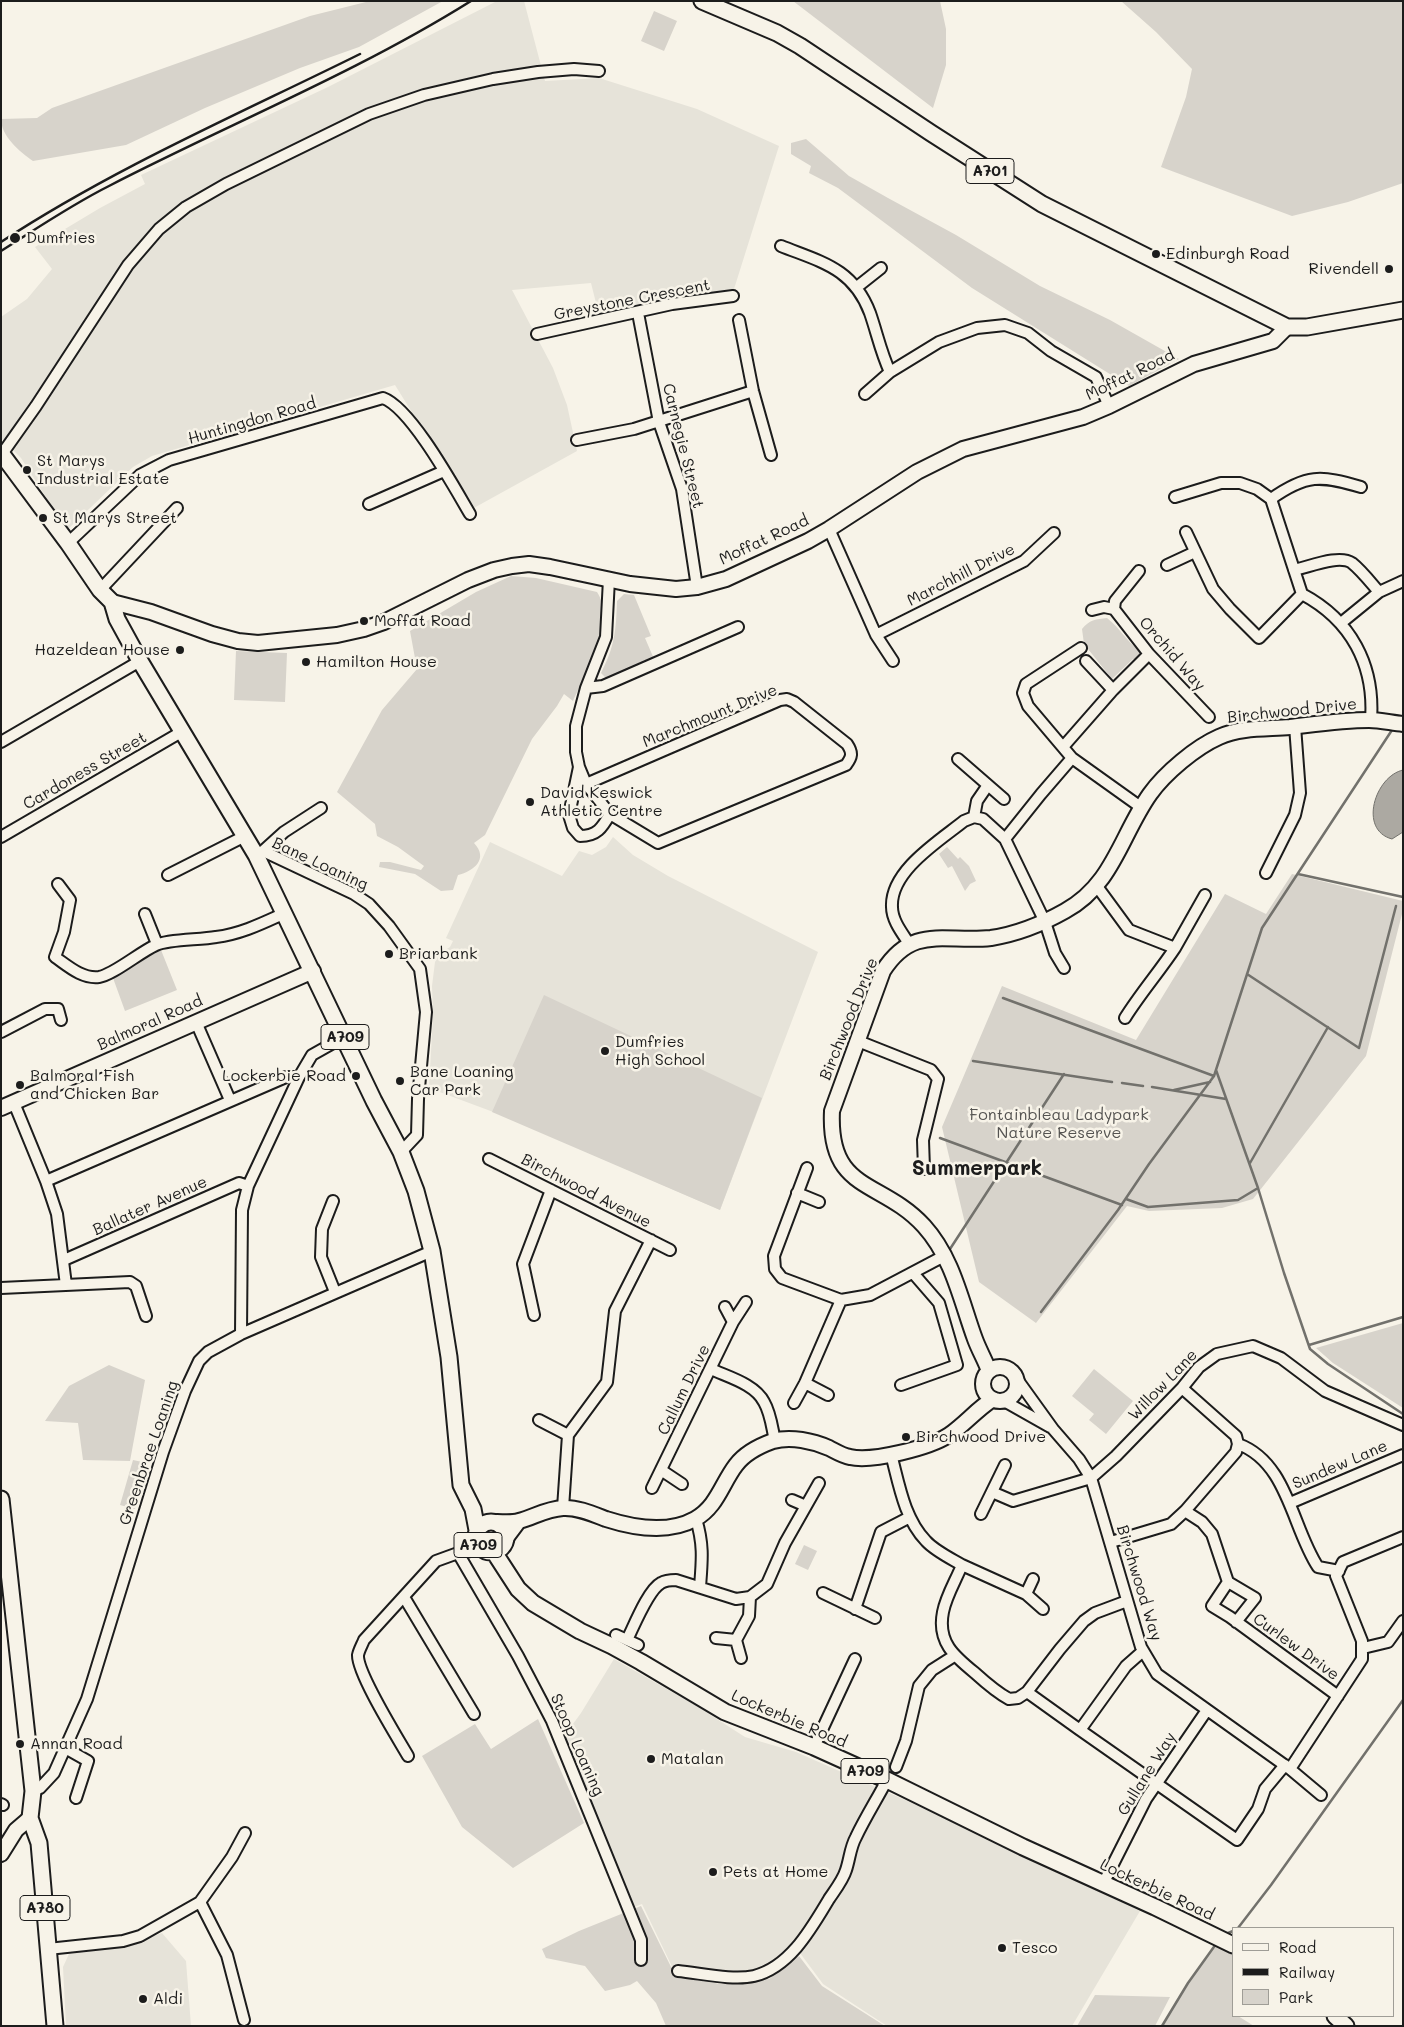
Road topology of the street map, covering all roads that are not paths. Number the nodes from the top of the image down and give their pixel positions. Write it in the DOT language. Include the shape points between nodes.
graph roads {
  1 [pos="702,1"];
  2 [pos="599,71"];
  3 [pos="781,246"];
  4 [pos="881,268"];
  5 [pos="857,286"];
  6 [pos="733,296"];
  7 [pos="1403,310"];
  8 [pos="638,313"];
  9 [pos="739,320"];
  10 [pos="1287,327"];
  11 [pos="537,334"];
  12 [pos="890,372"];
  13 [pos="753,391"];
  14 [pos="865,394"];
  15 [pos="1109,406"];
  16 [pos="659,422"];
  17 [pos="577,440"];
  18 [pos="2,454"];
  19 [pos="771,455"];
  20 [pos="444,471"];
  21 [pos="1361,487"];
  22 [pos="1176,497"];
  23 [pos="1271,499"];
  24 [pos="368,504"];
  25 [pos="177,508"];
  26 [pos="470,514"];
  27 [pos="829,529"];
  28 [pos="1186,532"];
  29 [pos="1054,533"];
  30 [pos="68,543"];
  31 [pos="1195,552"];
  32 [pos="1168,565"];
  33 [pos="1294,570"];
  34 [pos="1139,571"];
  35 [pos="609,579"];
  36 [pos="1403,581"];
  37 [pos="697,587"];
  38 [pos="100,590"];
  39 [pos="1380,592"];
  40 [pos="1302,594"];
  41 [pos="112,602"];
  42 [pos="1114,608"];
  43 [pos="1092,610"];
  44 [pos="1341,622"];
  45 [pos="738,627"];
  46 [pos="876,635"];
  47 [pos="1081,648"];
  48 [pos="1149,654"];
  49 [pos="140,661"];
  50 [pos="893,661"];
  51 [pos="1086,661"];
  52 [pos="586,688"];
  53 [pos="1113,690"];
  54 [pos="1208,718"];
  55 [pos="1371,720"];
  56 [pos="1398,724"];
  57 [pos="1295,726"];
  58 [pos="184,731"];
  59 [pos="1,742"];
  60 [pos="1063,747"];
  61 [pos="1072,758"];
  62 [pos="958,759"];
  63 [pos="579,767"];
  64 [pos="586,784"];
  65 [pos="988,785"];
  66 [pos="1004,799"];
  67 [pos="321,808"];
  68 [pos="1142,808"];
  69 [pos="610,814"];
  70 [pos="974,817"];
  71 [pos="245,836"];
  72 [pos="1,837"];
  73 [pos="1005,839"];
  74 [pos="260,853"];
  75 [pos="1266,873"];
  76 [pos="168,875"];
  77 [pos="58,884"];
  78 [pos="1096,885"];
  79 [pos="1205,895"];
  80 [pos="285,913"];
  81 [pos="145,914"];
  82 [pos="1045,922"];
  83 [pos="157,944"];
  84 [pos="910,945"];
  85 [pos="1175,948"];
  86 [pos="1064,968"];
  87 [pos="313,971"];
  88 [pos="1125,1018"];
  89 [pos="61,1020"];
  90 [pos="196,1022"];
  91 [pos="1,1032"];
  92 [pos="344,1036"];
  93 [pos="858,1041"];
  94 [pos="299,1077"];
  95 [pos="230,1100"];
  96 [pos="8,1105"];
  97 [pos="401,1152"];
  98 [pos="489,1159"];
  99 [pos="807,1168"];
  100 [pos="924,1169"];
  101 [pos="46,1181"];
  102 [pos="248,1186"];
  103 [pos="551,1190"];
  104 [pos="797,1193"];
  105 [pos="333,1201"];
  106 [pos="819,1202"];
  107 [pos="651,1240"];
  108 [pos="670,1250"];
  109 [pos="432,1251"];
  110 [pos="944,1256"];
  111 [pos="64,1260"];
  112 [pos="913,1273"];
  113 [pos="66,1285"];
  114 [pos="1,1288"];
  115 [pos="335,1292"];
  116 [pos="841,1300"];
  117 [pos="746,1302"];
  118 [pos="725,1307"];
  119 [pos="534,1315"];
  120 [pos="146,1316"];
  121 [pos="733,1322"];
  122 [pos="241,1334"];
  123 [pos="711,1369"];
  124 [pos="990,1371"];
  125 [pos="1017,1379"];
  126 [pos="805,1383"];
  127 [pos="902,1385"];
  128 [pos="1182,1388"];
  129 [pos="828,1395"];
  130 [pos="998,1400"];
  131 [pos="794,1403"];
  132 [pos="539,1420"];
  133 [pos="1403,1425"];
  134 [pos="1053,1429"];
  135 [pos="568,1435"];
  136 [pos="775,1441"];
  137 [pos="1238,1444"];
  138 [pos="891,1454"];
  139 [pos="1403,1455"];
  140 [pos="1005,1465"];
  141 [pos="661,1470"];
  142 [pos="1091,1478"];
  143 [pos="682,1484"];
  144 [pos="818,1484"];
  145 [pos="652,1488"];
  146 [pos="992,1492"];
  147 [pos="1,1499"];
  148 [pos="792,1500"];
  149 [pos="1290,1503"];
  150 [pos="806,1506"];
  151 [pos="563,1508"];
  152 [pos="473,1509"];
  153 [pos="1185,1512"];
  154 [pos="981,1514"];
  155 [pos="910,1517"];
  156 [pos="696,1519"];
  157 [pos="494,1522"];
  158 [pos="518,1522"];
  159 [pos="1403,1537"];
  160 [pos="1110,1542"];
  161 [pos="490,1543"];
  162 [pos="458,1553"];
  163 [pos="962,1565"];
  164 [pos="1339,1571"];
  165 [pos="1033,1579"];
  166 [pos="1228,1582"];
  167 [pos="700,1587"];
  168 [pos="823,1592"];
  169 [pos="1026,1594"];
  170 [pos="404,1596"];
  171 [pos="750,1597"];
  172 [pos="1127,1601"];
  173 [pos="855,1609"];
  174 [pos="1042,1609"];
  175 [pos="875,1618"];
  176 [pos="1403,1621"];
  177 [pos="1236,1622"];
  178 [pos="616,1635"];
  179 [pos="716,1638"];
  180 [pos="628,1640"];
  181 [pos="736,1640"];
  182 [pos="638,1646"];
  183 [pos="1362,1648"];
  184 [pos="1143,1651"];
  185 [pos="954,1656"];
  186 [pos="741,1658"];
  187 [pos="855,1659"];
  188 [pos="1027,1692"];
  189 [pos="1338,1696"];
  190 [pos="1208,1710"];
  191 [pos="474,1714"];
  192 [pos="1080,1730"];
  193 [pos="65,1748"];
  194 [pos="814,1748"];
  195 [pos="408,1756"];
  196 [pos="896,1767"];
  197 [pos="1288,1767"];
  198 [pos="887,1780"];
  199 [pos="1156,1784"];
  200 [pos="33,1791"];
  201 [pos="1321,1794"];
  202 [pos="76,1798"];
  203 [pos="30,1818"];
  204 [pos="245,1833"];
  205 [pos="1,1854"];
  206 [pos="1103,1884"];
  207 [pos="200,1902"];
  208 [pos="1232,1945"];
  209 [pos="48,1949"];
  210 [pos="641,1960"];
  211 [pos="678,1971"];
  212 [pos="1336,2017"];
  213 [pos="244,2020"];
  214 [pos="55,2026"];
  215 [pos="1346,2026"];
  1 -- 10 [label="main road, A701" via="800,46 1042,204"];
  2 -- 18 [label="street" via="538,72 424,95 369,114 186,207 158,229 128,265"];
  3 -- 5 [label="street" via="822,262"];
  4 -- 5 [label="street"];
  5 -- 12 [label="street" via="870,312"];
  6 -- 8 [label="street, Greystone Crescent" via="672,304"];
  7 -- 10 [label="main road, A701" via="1308,327"];
  8 -- 11 [label="street, Greystone Crescent"];
  8 -- 16 [label="street, Carnegie Street"];
  9 -- 13 [label="street"];
  10 -- 15 [label="street, Moffat Road" via="1273,341 1194,364"];
  12 -- 14 [label="street"];
  12 -- 15 [label="street" via="940,342 977,328 1005,325 1028,333 1050,351 1096,377"];
  13 -- 16 [label="street"];
  13 -- 19 [label="street"];
  15 -- 27 [label="street, Moffat Road" via="955,453 916,472"];
  16 -- 17 [label="street"];
  16 -- 37 [label="street, Carnegie Street" via="682,489"];
  18 -- 30 [label="main road, A709"];
  20 -- 24 [label="street"];
  20 -- 26 [label="street"];
  20 -- 30 [label="street, Huntingdon Road" via="392,401 383,398 151,467"];
  21 -- 23 [label="street" via="1334,478 1319,478 1289,486"];
  22 -- 23 [label="street" via="1221,483 1240,483"];
  23 -- 33 [label="street"];
  25 -- 38 [label="street"];
  27 -- 37 [label="street, Moffat Road" via="726,579"];
  27 -- 46 [label="street"];
  28 -- 31 [label="street"];
  29 -- 46 [label="street, Marchhill Drive" via="1024,561"];
  30 -- 38 [label="main road, A709"];
  31 -- 32 [label="street"];
  31 -- 40 [label="street" via="1213,589 1259,638"];
  33 -- 39 [label="street" via="1345,560"];
  33 -- 40 [label="street"];
  34 -- 42 [label="street" via="1114,601"];
  35 -- 37 [label="street, Moffat Road" via="676,589"];
  35 -- 41 [label="street, Moffat Road" via="529,564 512,566 468,580 384,622 337,635 271,643 238,641"];
  35 -- 52 [label="street" via="606,636"];
  36 -- 39 [label="street"];
  38 -- 41 [label="main road, A709"];
  39 -- 44 [label="street"];
  40 -- 44 [label="street"];
  41 -- 49 [label="main road, Lockerbie Road / A709" via="117,619"];
  42 -- 43 [label="street"];
  42 -- 48 [label="street, Orchid Way"];
  44 -- 55 [label="street" via="1362,655 1369,685"];
  45 -- 52 [label="street" via="603,686"];
  46 -- 50 [label="street"];
  47 -- 60 [label="street" via="1026,684 1023,693 1028,706"];
  48 -- 53 [label="street"];
  48 -- 54 [label="street, Orchid Way"];
  49 -- 58 [label="main road, Lockerbie Road / A709"];
  49 -- 59 [label="street"];
  51 -- 53 [label="street"];
  52 -- 63 [label="street" via="576,726"];
  53 -- 60 [label="street"];
  55 -- 56 [label="street, Birchwood Drive"];
  55 -- 57 [label="street, Birchwood Drive"];
  57 -- 68 [label="street, Birchwood Drive" via="1246,730 1220,737 1173,770 1150,793"];
  57 -- 75 [label="street" via="1300,793 1295,815"];
  58 -- 71 [label="main road, Lockerbie Road / A709"];
  58 -- 72 [label="street, Cardoness Street"];
  60 -- 61 [label="street"];
  61 -- 68 [label="street"];
  61 -- 73 [label="street"];
  62 -- 65 [label="street"];
  63 -- 64 [label="street"];
  63 -- 69 [label="street" via="568,815 573,828 580,836 591,836 601,829"];
  64 -- 69 [label="street"];
  64 -- 69 [label="street, Marchmount Drive" via="780,700 794,702 851,750 852,757 846,765 658,843"];
  65 -- 66 [label="street"];
  65 -- 70 [label="street" via="977,802"];
  67 -- 74 [label="street" via="284,832"];
  68 -- 78 [label="street, Birchwood Drive" via="1112,865"];
  70 -- 73 [label="street" via="983,819"];
  70 -- 84 [label="street" via="964,821 910,865 898,883 892,908 896,922"];
  71 -- 74 [label="main road, Lockerbie Road / A709"];
  71 -- 76 [label="street"];
  73 -- 82 [label="street"];
  74 -- 80 [label="main road, Lockerbie Road / A709"];
  74 -- 97 [label="street, Bane Loaning" via="370,904 420,969 426,1012 418,1135"];
  77 -- 83 [label="street" via="70,900 55,957 76,972 100,977"];
  78 -- 82 [label="street, Birchwood Drive" via="1070,909"];
  78 -- 85 [label="street" via="1129,930"];
  79 -- 85 [label="street"];
  80 -- 83 [label="street" via="246,930 219,937"];
  80 -- 87 [label="main road, Lockerbie Road / A709"];
  81 -- 83 [label="street"];
  82 -- 84 [label="street, Birchwood Drive" via="993,937 927,938"];
  82 -- 86 [label="street" via="1055,953"];
  84 -- 93 [label="street, Birchwood Drive" via="891,958 883,972"];
  85 -- 88 [label="street"];
  87 -- 90 [label="street, Balmoral Road"];
  87 -- 92 [label="main road, Lockerbie Road / A709"];
  89 -- 91 [label="street" via="58,1009 45,1009"];
  90 -- 95 [label="street"];
  90 -- 96 [label="street, Balmoral Road"];
  92 -- 94 [label="street" via="312,1055"];
  92 -- 97 [label="main road, Lockerbie Road / A709"];
  93 -- 100 [label="street" via="925,1067 938,1079 923,1140"];
  93 -- 110 [label="street, Birchwood Drive" via="832,1111 832,1136 839,1159 862,1184 912,1214 937,1242"];
  94 -- 95 [label="street" via="286,1077"];
  94 -- 102 [label="street"];
  95 -- 101 [label="street"];
  96 -- 101 [label="street"];
  97 -- 109 [label="main road, Lockerbie Road / A709" via="416,1191"];
  98 -- 103 [label="street, Birchwood Avenue"];
  99 -- 104 [label="street"];
  101 -- 111 [label="street" via="57,1214"];
  102 -- 111 [label="street, Ballater Avenue" via="239,1182"];
  102 -- 122 [label="street" via="242,1210"];
  103 -- 107 [label="street, Birchwood Avenue"];
  103 -- 119 [label="street" via="523,1264"];
  104 -- 106 [label="street"];
  104 -- 116 [label="street" via="774,1256 775,1268 782,1278"];
  105 -- 115 [label="street" via="322,1229 321,1257"];
  107 -- 108 [label="street, Birchwood Avenue"];
  107 -- 135 [label="street" via="615,1311 607,1382"];
  109 -- 115 [label="street, Greenbrae Loaning"];
  109 -- 152 [label="main road, Lockerbie Road / A709" via="449,1357 461,1485"];
  110 -- 112 [label="street"];
  110 -- 124 [label="street, Birchwood Drive"];
  111 -- 113 [label="street"];
  112 -- 116 [label="street" via="870,1295"];
  112 -- 127 [label="street" via="939,1304 957,1365"];
  113 -- 114 [label="street"];
  113 -- 120 [label="street" via="130,1282 136,1286"];
  115 -- 122 [label="street, Greenbrae Loaning"];
  116 -- 126 [label="street"];
  117 -- 121 [label="street, Callum Drive"];
  118 -- 121 [label="street"];
  121 -- 123 [label="street, Callum Drive"];
  122 -- 193 [label="street, Greenbrae Loaning" via="208,1352 199,1361 185,1391 87,1699"];
  123 -- 136 [label="street" via="757,1393 769,1412"];
  123 -- 141 [label="street, Callum Drive"];
  124 -- 125 [label="street" via="1005,1368"];
  124 -- 130 [label="street" via="983,1386 988,1396"];
  125 -- 130 [label="street" via="1013,1395"];
  125 -- 134 [label="street, Birchwood Way"];
  126 -- 129 [label="street"];
  126 -- 131 [label="street"];
  128 -- 133 [label="street, Willow Lane" via="1199,1367 1216,1354 1253,1346 1281,1358 1325,1391"];
  128 -- 137 [label="street" via="1236,1436"];
  128 -- 142 [label="street, Willow Lane"];
  130 -- 134 [label="street, Birchwood Way"];
  130 -- 138 [label="street" via="978,1408 948,1435"];
  132 -- 135 [label="street"];
  134 -- 142 [label="street, Birchwood Way"];
  135 -- 151 [label="street"];
  136 -- 138 [label="street" via="813,1442 849,1457"];
  136 -- 156 [label="street" via="751,1450 735,1466 713,1503"];
  137 -- 149 [label="street" via="1251,1449 1271,1468"];
  137 -- 153 [label="street" via="1236,1452"];
  138 -- 155 [label="street"];
  139 -- 149 [label="street, Sundew Lane"];
  140 -- 146 [label="street"];
  141 -- 143 [label="street"];
  141 -- 145 [label="street, Callum Drive"];
  142 -- 146 [label="street" via="1013,1501"];
  142 -- 160 [label="street, Birchwood Way"];
  144 -- 150 [label="street"];
  146 -- 154 [label="street"];
  147 -- 200 [label="main road, A780"];
  148 -- 150 [label="street"];
  149 -- 164 [label="street" via="1318,1567"];
  150 -- 171 [label="street" via="767,1584"];
  151 -- 156 [label="street" via="652,1528 674,1527"];
  151 -- 158 [label="street"];
  152 -- 157 [label="main road, Lockerbie Road / A709"];
  152 -- 161 [label="main road, Lockerbie Road / A709"];
  153 -- 160 [label="street" via="1171,1524"];
  153 -- 166 [label="street" via="1202,1522 1212,1534"];
  155 -- 163 [label="street" via="927,1542"];
  155 -- 173 [label="street" via="881,1532"];
  156 -- 167 [label="street" via="703,1549"];
  157 -- 158 [label="street"];
  157 -- 161 [label="main road, A709" via="483,1524"];
  157 -- 161 [label="main road, A709" via="504,1529"];
  158 -- 161 [label="street"];
  159 -- 164 [label="street" via="1342,1562"];
  160 -- 172 [label="street, Birchwood Way"];
  161 -- 162 [label="street"];
  161 -- 194 [label="main road, Lockerbie Road / A709" via="518,1588 533,1603 725,1712"];
  162 -- 170 [label="street" via="436,1561"];
  162 -- 210 [label="street, Stoop Loaning" via="552,1721 640,1940"];
  163 -- 169 [label="street"];
  163 -- 185 [label="street" via="944,1610 942,1625"];
  164 -- 183 [label="street" via="1336,1576"];
  165 -- 169 [label="street"];
  166 -- 177 [label="street, Curlew Drive" via="1212,1606"];
  166 -- 177 [label="street, Curlew Drive" via="1255,1598"];
  167 -- 171 [label="street" via="736,1599"];
  167 -- 180 [label="street" via="676,1580 659,1584 652,1590"];
  168 -- 173 [label="street"];
  169 -- 174 [label="street"];
  170 -- 191 [label="street"];
  170 -- 195 [label="street" via="364,1640 358,1655 368,1684"];
  171 -- 181 [label="street" via="749,1616"];
  172 -- 184 [label="street, Birchwood Way"];
  172 -- 188 [label="street" via="1095,1613 1084,1621"];
  173 -- 175 [label="street"];
  176 -- 183 [label="street" via="1388,1642"];
  177 -- 189 [label="street, Curlew Drive"];
  178 -- 180 [label="street"];
  179 -- 181 [label="street"];
  180 -- 182 [label="street"];
  181 -- 186 [label="street"];
  183 -- 189 [label="street" via="1362,1659"];
  184 -- 190 [label="street, Birchwood Way" via="1157,1674"];
  184 -- 192 [label="street" via="1126,1666"];
  185 -- 188 [label="street" via="1008,1699 1018,1698"];
  185 -- 196 [label="street" via="932,1670 919,1686 906,1741"];
  187 -- 194 [label="street"];
  188 -- 192 [label="street"];
  189 -- 197 [label="street"];
  190 -- 197 [label="street, Birchwood Way"];
  190 -- 199 [label="street, Gullane Way"];
  192 -- 199 [label="street"];
  193 -- 200 [label="street, Greenbrae Loaning" via="54,1773"];
  193 -- 202 [label="street" via="88,1760"];
  194 -- 198 [label="main road, Lockerbie Road / A709"];
  197 -- 199 [label="street" via="1265,1789 1258,1809 1237,1840"];
  197 -- 201 [label="street, Birchwood Way"];
  198 -- 206 [label="main road, Lockerbie Road / A709"];
  198 -- 211 [label="street" via="856,1836 842,1879 810,1931 786,1957 770,1970 743,1978"];
  199 -- 206 [label="street, Gullane Way"];
  200 -- 203 [label="main road, A780"];
  203 -- 205 [label="street" via="16,1830"];
  203 -- 209 [label="main road, A780" via="39,1843"];
  204 -- 207 [label="street"];
  206 -- 208 [label="main road, Lockerbie Road / A709"];
  207 -- 209 [label="street" via="140,1936 123,1941"];
  207 -- 213 [label="street" via="227,1955"];
  209 -- 214 [label="main road, A780"];
  212 -- 215 [label="main road"];
}
